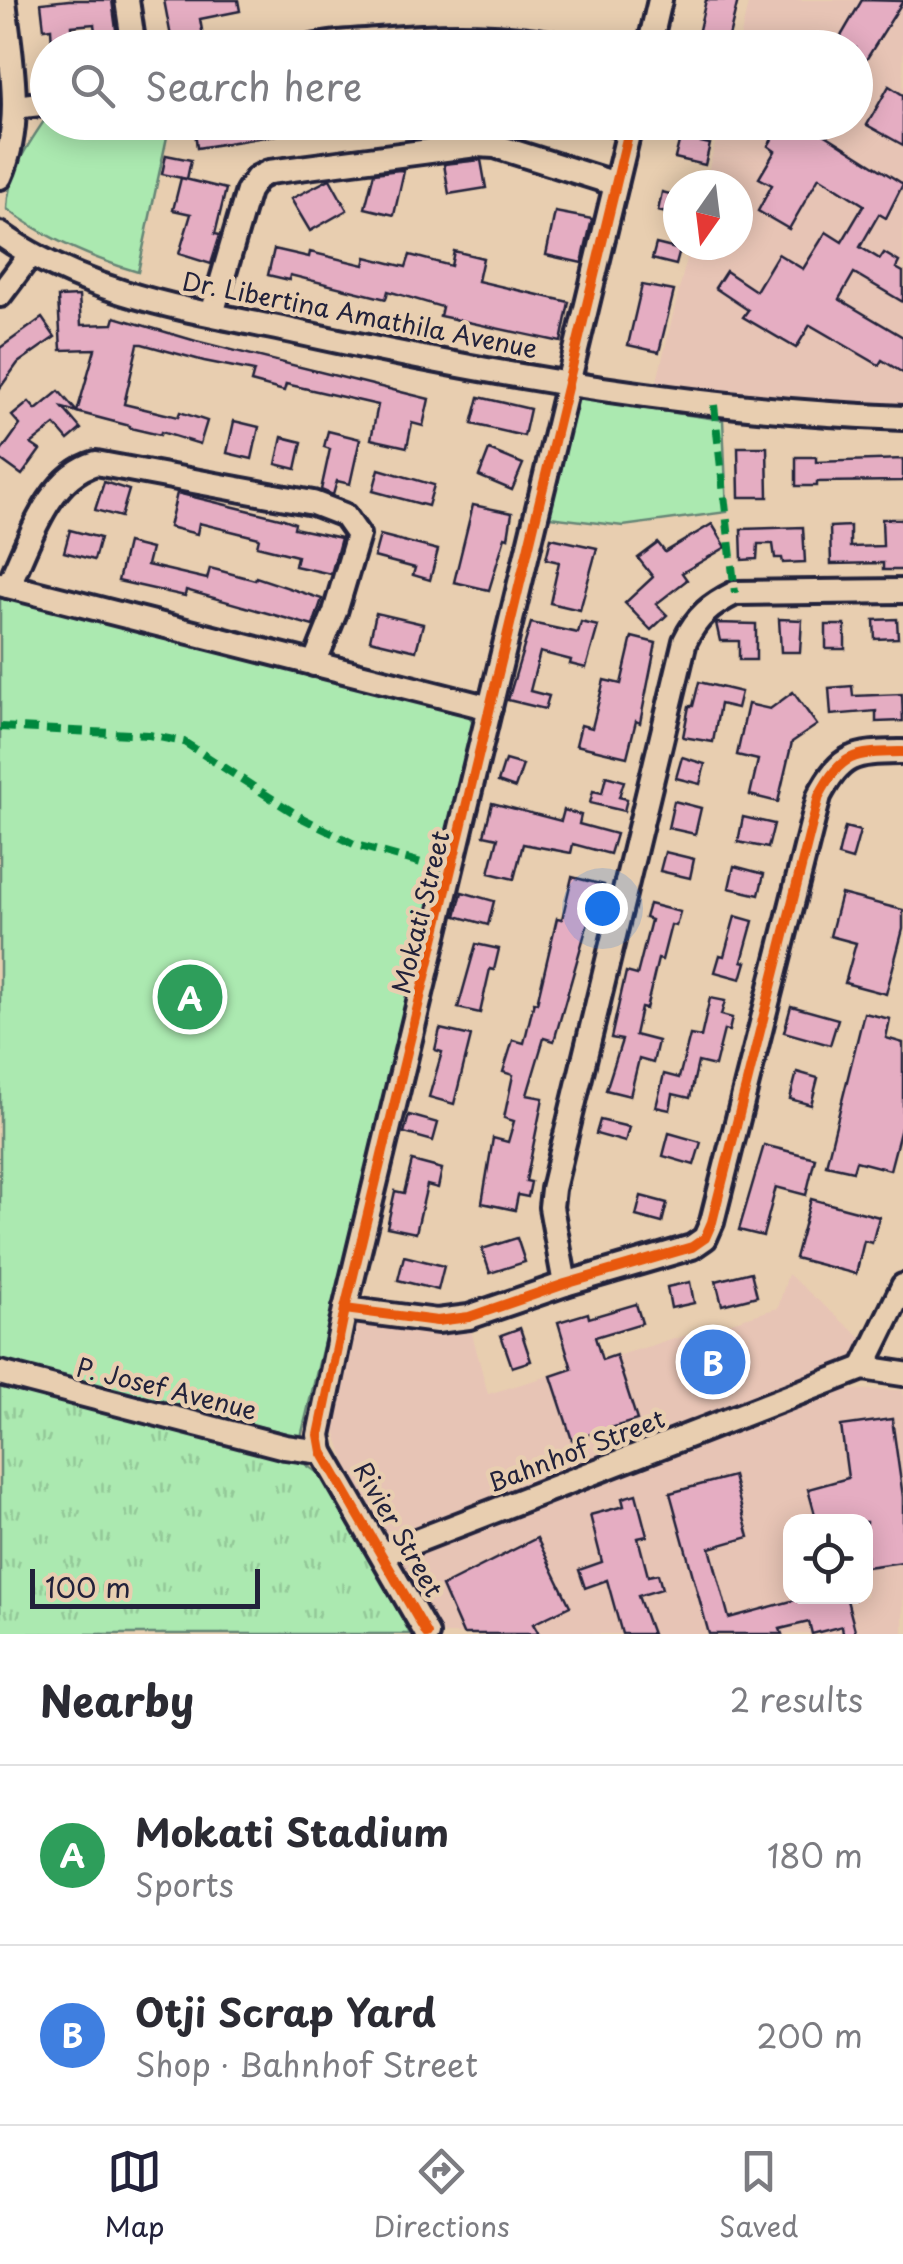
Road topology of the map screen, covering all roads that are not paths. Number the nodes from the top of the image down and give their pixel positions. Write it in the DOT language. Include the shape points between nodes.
graph roads {
  1 [pos="4,0"];
  2 [pos="127,0"];
  3 [pos="660,0"];
  4 [pos="131,30"];
  5 [pos="652,30"];
  6 [pos="30,105"];
  7 [pos="16,108"];
  8 [pos="626,140"];
  9 [pos="0,177"];
  10 [pos="616,184"];
  11 [pos="0,234"];
  12 [pos="30,255"];
  13 [pos="0,295"];
  14 [pos="212,314"];
  15 [pos="567,383"];
  16 [pos="903,418"];
  17 [pos="4,585"];
  18 [pos="903,591"];
  19 [pos="314,664"];
  20 [pos="490,708"];
  21 [pos="903,752"];
  22 [pos="566,1284"];
  23 [pos="903,1286"];
  24 [pos="345,1309"];
  25 [pos="863,1368"];
  26 [pos="0,1373"];
  27 [pos="903,1374"];
  28 [pos="322,1452"];
  29 [pos="383,1554"];
  30 [pos="427,1634"];
  1 -- 7 [label="street"];
  2 -- 4 [label="street"];
  3 -- 5 [label="street"];
  6 -- 7 [label="street"];
  7 -- 9 [label="street" via="12,149"];
  8 -- 10 [label="street, Mokati Street"];
  10 -- 14 [label="street" via="476,145 269,172 248,191"];
  10 -- 15 [label="street, Mokati Street"];
  11 -- 12 [label="street, Dr. Libertina Amathila Avenue"];
  12 -- 13 [label="street"];
  12 -- 14 [label="street, Dr. Libertina Amathila Avenue" via="95,286"];
  14 -- 15 [label="street, Dr. Libertina Amathila Avenue"];
  15 -- 16 [label="street, Dr. Libertina Amathila Avenue" via="729,407"];
  15 -- 20 [label="street, Mokati Street"];
  17 -- 19 [label="street"];
  17 -- 19 [label="street" via="50,498 82,467 96,463 313,503 344,515 358,534"];
  18 -- 22 [label="street" via="735,593 712,604 690,631 553,1189"];
  19 -- 20 [label="street"];
  20 -- 24 [label="street, Mokati Street"];
  21 -- 22 [label="street" via="853,756 832,770 818,796 705,1238 692,1248"];
  22 -- 24 [label="street" via="437,1321"];
  23 -- 25 [label="street"];
  24 -- 28 [label="street, Mokati Street" via="318,1435"];
  25 -- 27 [label="street, Bahnhof Street"];
  25 -- 29 [label="street, Bahnhof Street"];
  26 -- 28 [label="street, P. Josef Avenue"];
  28 -- 29 [label="street, Rivier Street"];
  29 -- 30 [label="street, Rivier Street"];
}
